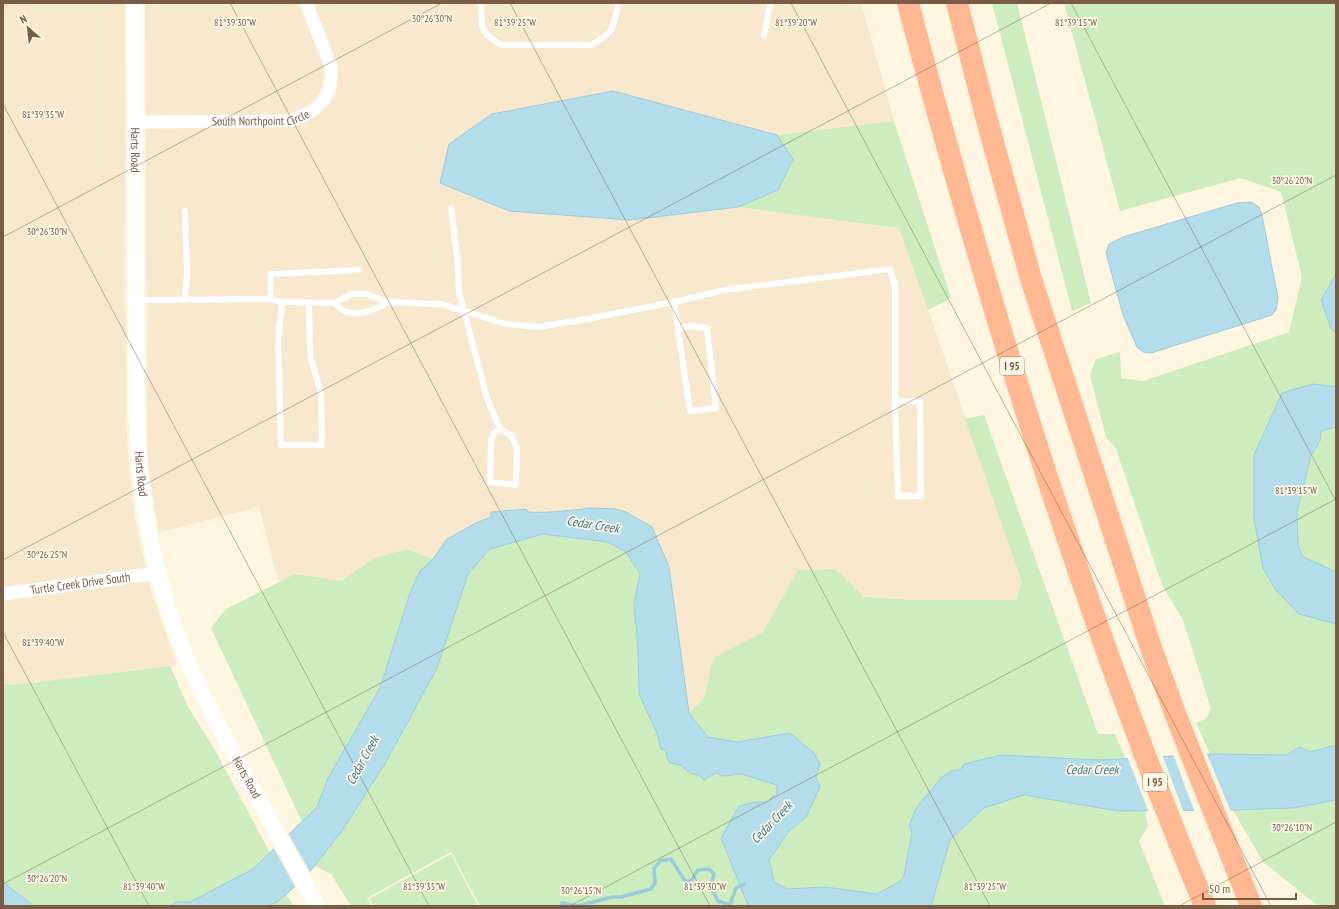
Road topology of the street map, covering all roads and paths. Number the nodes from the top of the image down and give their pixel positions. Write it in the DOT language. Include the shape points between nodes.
graph roads {
  1 [pos="135,3"];
  2 [pos="306,3"];
  3 [pos="481,3"];
  4 [pos="618,3"];
  5 [pos="770,3"];
  6 [pos="908,3"];
  7 [pos="957,3"];
  8 [pos="764,36"];
  9 [pos="135,122"];
  10 [pos="451,208"];
  11 [pos="185,211"];
  12 [pos="359,270"];
  13 [pos="270,299"];
  14 [pos="136,300"];
  15 [pos="184,300"];
  16 [pos="282,302"];
  17 [pos="388,302"];
  18 [pos="674,302"];
  19 [pos="309,303"];
  20 [pos="334,303"];
  21 [pos="464,311"];
  22 [pos="678,328"];
  23 [pos="896,402"];
  24 [pos="500,429"];
  25 [pos="158,573"];
  26 [pos="3,594"];
  27 [pos="318,906"];
  28 [pos="1204,906"];
  29 [pos="1251,906"];
  1 -- 9 [label="street, Harts Road"];
  2 -- 9 [label="street, South Northpoint Circle" via="331,67 331,83 326,98 316,109 303,117 290,120"];
  3 -- 4 [label="lane" via="482,26 487,35 501,45 590,45 601,40 610,31 616,19"];
  5 -- 8 [label="lane"];
  6 -- 28 [label="highway, I 95" via="943,135 1030,425 1070,548 1132,723"];
  7 -- 29 [label="highway" via="1031,279 1149,640 1176,716"];
  9 -- 14 [label="street, Harts Road"];
  10 -- 21 [label="lane" via="459,292"];
  11 -- 15 [label="lane" via="187,273"];
  12 -- 13 [label="lane" via="271,274"];
  13 -- 15 [label="lane"];
  13 -- 16 [label="lane"];
  14 -- 15 [label="lane"];
  14 -- 25 [label="street, Harts Road" via="141,476"];
  16 -- 19 [label="lane"];
  16 -- 19 [label="lane" via="278,342 281,445 322,445 321,392 310,356"];
  17 -- 20 [label="lane" via="366,294 352,294"];
  17 -- 20 [label="lane" via="375,310 360,313 344,311"];
  17 -- 21 [label="lane" via="440,304"];
  18 -- 21 [label="lane" via="538,327 506,324"];
  18 -- 22 [label="lane"];
  18 -- 23 [label="lane" via="724,290 890,269 895,285"];
  19 -- 20 [label="lane"];
  21 -- 24 [label="lane" via="488,398"];
  22 -- 22 [label="lane" via="690,412 716,408 707,328"];
  23 -- 23 [label="lane" via="920,400 922,496 898,496"];
  24 -- 24 [label="lane" via="494,433 491,440 490,482 516,485 517,448 512,436"];
  25 -- 26 [label="street, Turtle Creek Drive South"];
  25 -- 27 [label="street, Harts Road" via="182,647 202,692"];
}
